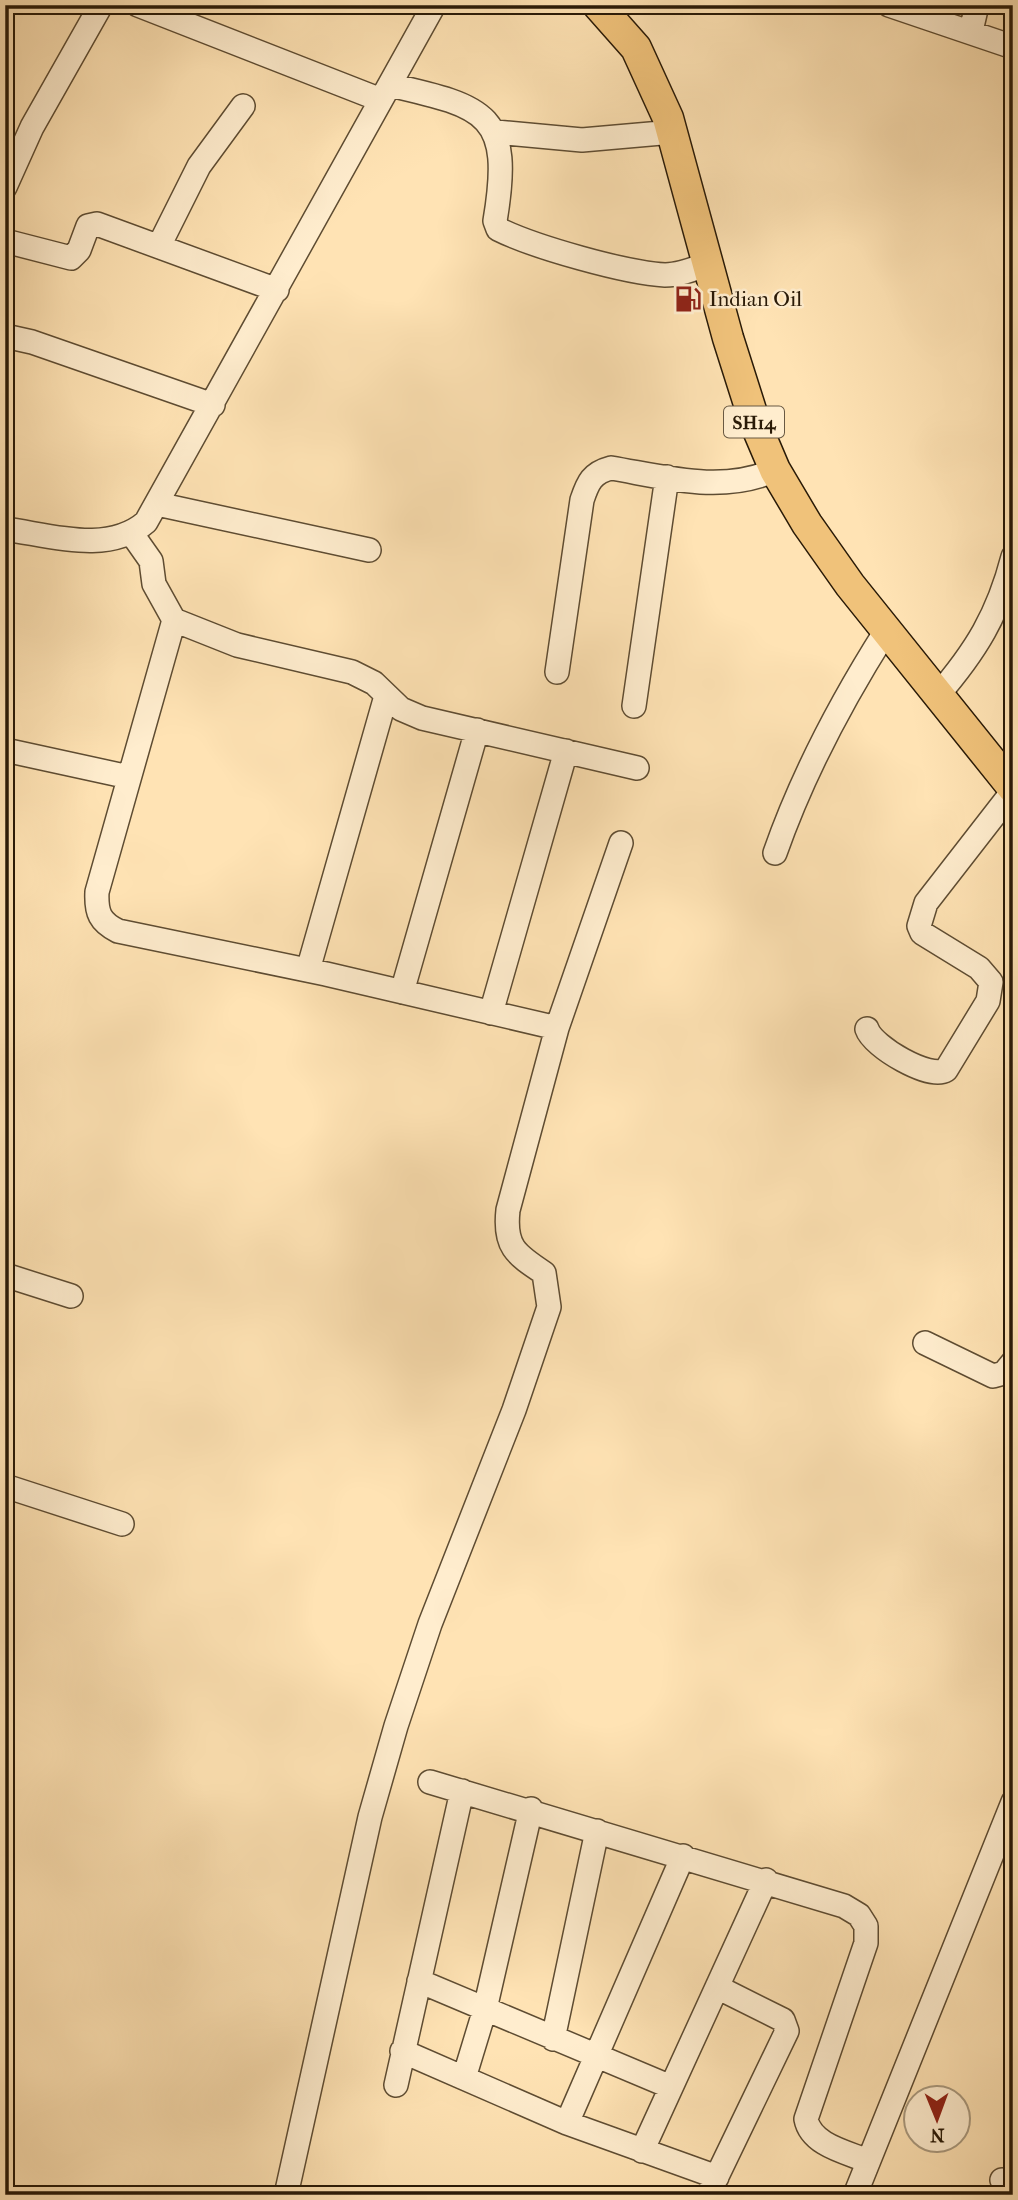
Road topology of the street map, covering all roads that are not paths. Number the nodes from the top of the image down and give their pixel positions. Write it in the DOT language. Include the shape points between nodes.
graph roads {
  1 [pos="101,5"];
  2 [pos="138,5"];
  3 [pos="434,5"];
  4 [pos="598,5"];
  5 [pos="889,5"];
  6 [pos="976,5"];
  7 [pos="971,31"];
  8 [pos="1013,47"];
  9 [pos="386,93"];
  10 [pos="243,106"];
  11 [pos="496,132"];
  12 [pos="673,132"];
  13 [pos="5,187"];
  14 [pos="5,241"];
  15 [pos="159,246"];
  16 [pos="707,264"];
  17 [pos="277,290"];
  18 [pos="5,336"];
  19 [pos="213,405"];
  20 [pos="775,470"];
  21 [pos="667,477"];
  22 [pos="157,504"];
  23 [pos="5,529"];
  24 [pos="132,534"];
  25 [pos="369,550"];
  26 [pos="1013,557"];
  27 [pos="174,620"];
  28 [pos="886,631"];
  29 [pos="557,672"];
  30 [pos="386,696"];
  31 [pos="937,696"];
  32 [pos="634,706"];
  33 [pos="477,730"];
  34 [pos="5,750"];
  35 [pos="566,751"];
  36 [pos="637,768"];
  37 [pos="129,777"];
  38 [pos="1010,779"];
  39 [pos="621,843"];
  40 [pos="775,852"];
  41 [pos="308,970"];
  42 [pos="402,992"];
  43 [pos="491,1013"];
  44 [pos="557,1028"];
  45 [pos="867,1029"];
  46 [pos="5,1275"];
  47 [pos="71,1296"];
  48 [pos="925,1343"];
  49 [pos="1013,1362"];
  50 [pos="5,1486"];
  51 [pos="122,1524"];
  52 [pos="430,1782"];
  53 [pos="463,1791"];
  54 [pos="1013,1802"];
  55 [pos="531,1810"];
  56 [pos="597,1831"];
  57 [pos="683,1856"];
  58 [pos="766,1880"];
  59 [pos="419,1982"];
  60 [pos="717,1987"];
  61 [pos="485,2009"];
  62 [pos="552,2039"];
  63 [pos="402,2051"];
  64 [pos="597,2056"];
  65 [pos="464,2078"];
  66 [pos="396,2085"];
  67 [pos="671,2087"];
  68 [pos="567,2123"];
  69 [pos="642,2151"];
  70 [pos="868,2161"];
  71 [pos="713,2186"];
  72 [pos="286,2195"];
  73 [pos="855,2195"];
  1 -- 13 [label="street" via="32,127"];
  2 -- 9 [label="street"];
  3 -- 9 [label="street"];
  4 -- 12 [label="main road, SH14 / SH14" via="636,48"];
  5 -- 7 [label="street"];
  6 -- 7 [label="street"];
  7 -- 8 [label="street"];
  9 -- 11 [label="street" via="469,107"];
  9 -- 17 [label="street"];
  10 -- 15 [label="street" via="215,141"];
  11 -- 12 [label="street" via="582,140"];
  11 -- 16 [label="street" via="502,159 498,229 646,273 668,275"];
  12 -- 16 [label="main road, SH14 / SH14"];
  14 -- 15 [label="street" via="71,258 93,224"];
  15 -- 17 [label="street"];
  16 -- 20 [label="main road, SH14 / SH14" via="751,411"];
  17 -- 19 [label="street"];
  18 -- 19 [label="street"];
  19 -- 22 [label="street"];
  20 -- 21 [label="street" via="731,483"];
  20 -- 28 [label="main road, SH14 / SH14" via="807,524"];
  21 -- 29 [label="street" via="611,468 589,480 582,500"];
  21 -- 32 [label="street"];
  22 -- 24 [label="street"];
  22 -- 25 [label="street"];
  23 -- 24 [label="street" via="92,540"];
  24 -- 27 [label="street" via="151,561 154,584"];
  26 -- 31 [label="street" via="1003,595 981,641"];
  27 -- 30 [label="street" via="237,645 352,673 374,683"];
  27 -- 37 [label="street"];
  28 -- 31 [label="main road, SH14 / SH14"];
  28 -- 40 [label="street" via="817,747"];
  30 -- 33 [label="street" via="422,718"];
  30 -- 41 [label="street"];
  31 -- 38 [label="main road, SH14 / SH14"];
  33 -- 35 [label="street"];
  33 -- 42 [label="street"];
  34 -- 37 [label="street"];
  35 -- 36 [label="street"];
  35 -- 43 [label="street"];
  37 -- 41 [label="street" via="97,892 96,910 105,924 118,931"];
  38 -- 45 [label="street" via="920,915 922,933 979,968 991,982 988,1001 947,1070 934,1072 888,1053"];
  39 -- 44 [label="street"];
  41 -- 42 [label="street"];
  42 -- 43 [label="street"];
  43 -- 44 [label="street"];
  44 -- 72 [label="street" via="506,1231 511,1246 544,1273 550,1307 396,1726 370,1816"];
  46 -- 47 [label="street"];
  48 -- 49 [label="street" via="993,1376 1004,1373"];
  50 -- 51 [label="street"];
  52 -- 53 [label="street"];
  53 -- 55 [label="street"];
  53 -- 59 [label="street"];
  54 -- 70 [label="street"];
  55 -- 56 [label="street"];
  55 -- 61 [label="street"];
  56 -- 57 [label="street"];
  56 -- 62 [label="street"];
  57 -- 58 [label="street"];
  57 -- 64 [label="street"];
  58 -- 60 [label="street"];
  58 -- 70 [label="street" via="844,1906 866,1926 866,1943 806,2119 816,2138"];
  59 -- 61 [label="street"];
  59 -- 63 [label="street"];
  60 -- 67 [label="street"];
  60 -- 71 [label="street" via="783,2020 787,2031"];
  61 -- 62 [label="street"];
  61 -- 65 [label="street"];
  62 -- 64 [label="street"];
  63 -- 65 [label="street"];
  63 -- 66 [label="street"];
  64 -- 67 [label="street"];
  64 -- 68 [label="street"];
  65 -- 68 [label="street"];
  67 -- 69 [label="street"];
  68 -- 69 [label="street"];
  69 -- 71 [label="street"];
  70 -- 73 [label="street"];
}
